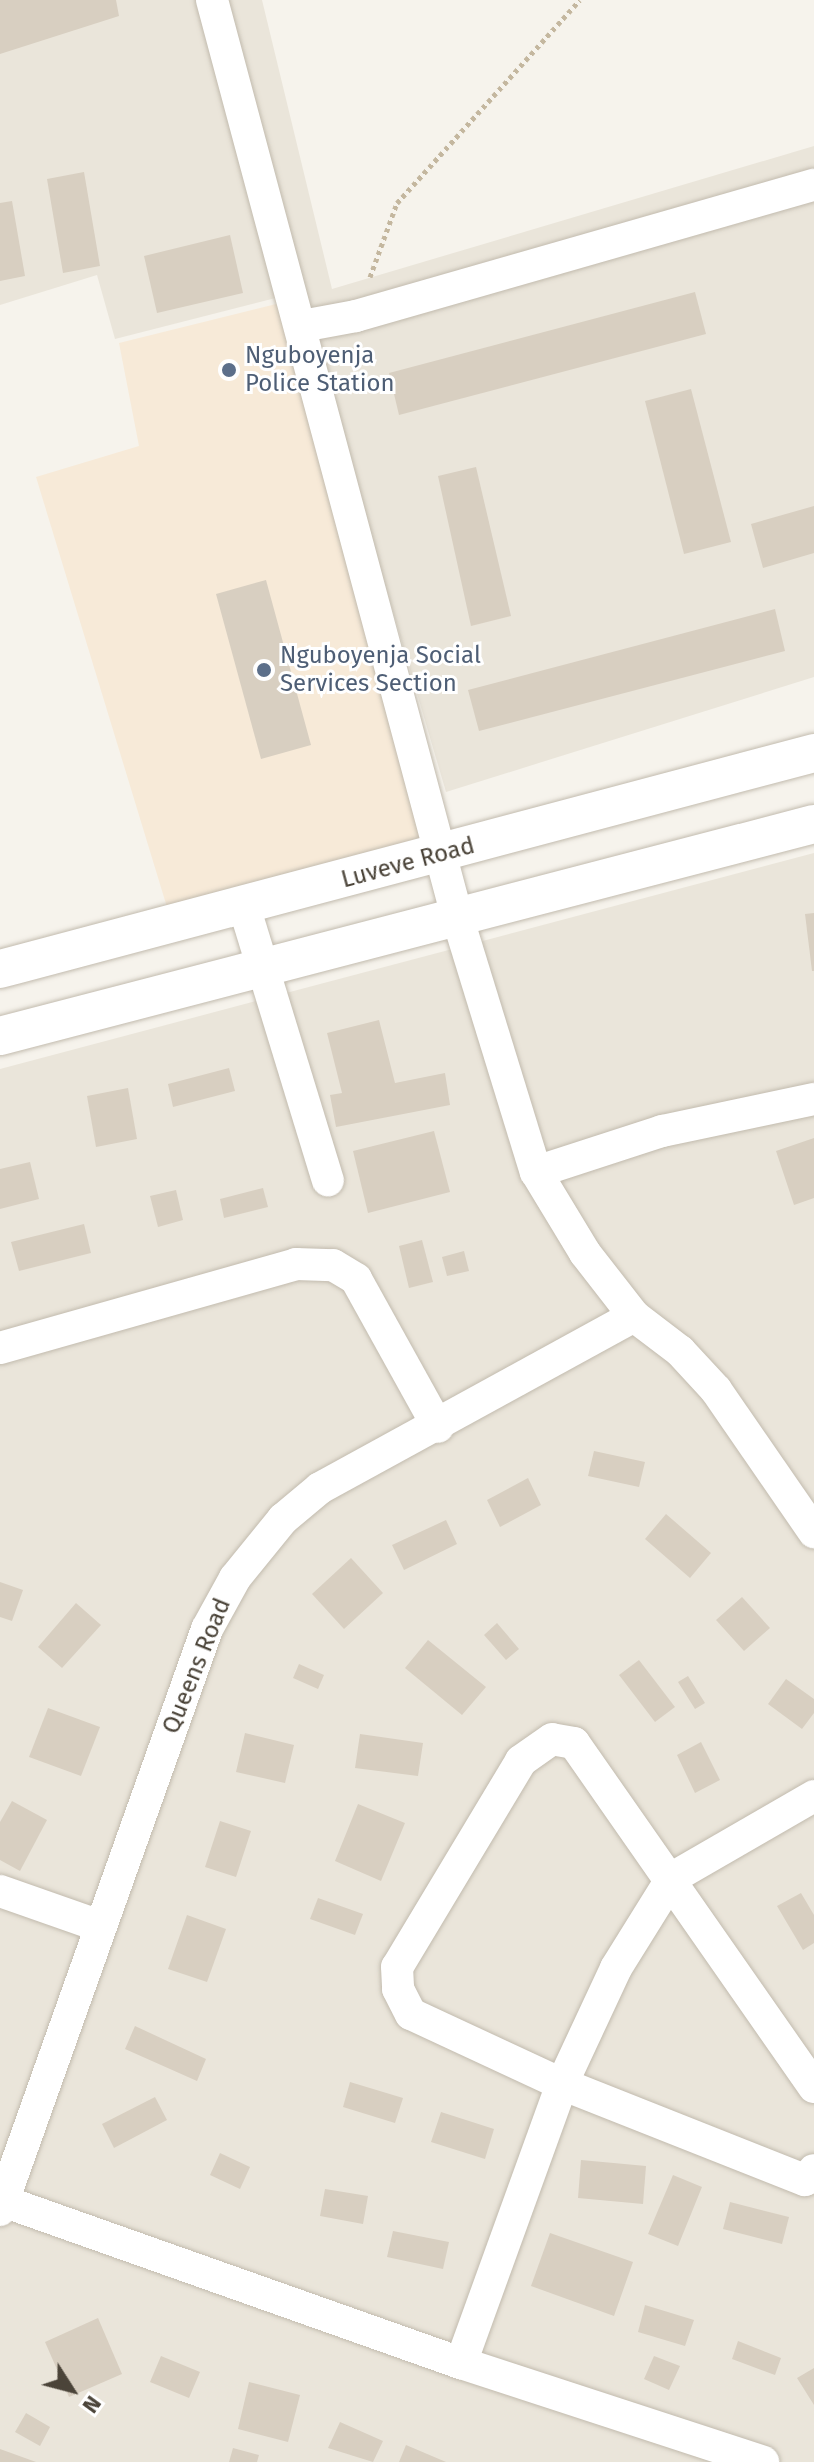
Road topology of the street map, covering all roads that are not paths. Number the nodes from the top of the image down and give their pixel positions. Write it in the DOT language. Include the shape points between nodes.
graph roads {
  1 [pos="212,0"];
  2 [pos="814,185"];
  3 [pos="302,326"];
  4 [pos="814,753"];
  5 [pos="814,824"];
  6 [pos="442,855"];
  7 [pos="244,906"];
  8 [pos="457,916"];
  9 [pos="0,969"];
  10 [pos="261,970"];
  11 [pos="0,1036"];
  12 [pos="814,1099"];
  13 [pos="536,1172"];
  14 [pos="328,1180"];
  15 [pos="634,1316"];
  16 [pos="0,1348"];
  17 [pos="438,1427"];
  18 [pos="814,1532"];
  19 [pos="814,1796"];
  20 [pos="672,1878"];
  21 [pos="0,1891"];
  22 [pos="100,1926"];
  23 [pos="562,2084"];
  24 [pos="814,2087"];
  25 [pos="814,2170"];
  26 [pos="1,2204"];
  27 [pos="461,2363"];
  28 [pos="763,2462"];
  1 -- 3 [label="street"];
  2 -- 3 [label="street" via="356,316"];
  3 -- 6 [label="street"];
  4 -- 6 [label="street, Luveve Road"];
  5 -- 8 [label="street"];
  6 -- 7 [label="street, Luveve Road"];
  6 -- 8 [label="street"];
  7 -- 9 [label="street, Luveve Road"];
  7 -- 10 [label="street"];
  8 -- 10 [label="street"];
  8 -- 13 [label="street"];
  10 -- 11 [label="street"];
  10 -- 14 [label="street"];
  12 -- 13 [label="street" via="662,1131"];
  13 -- 15 [label="street" via="585,1253"];
  15 -- 17 [label="street, Queens Road"];
  15 -- 18 [label="street" via="680,1351 716,1390"];
  16 -- 17 [label="street" via="296,1264 333,1265 356,1279"];
  17 -- 22 [label="street, Queens Road" via="320,1488 283,1519 235,1578 207,1629"];
  19 -- 20 [label="street"];
  20 -- 23 [label="street" via="616,1968"];
  20 -- 23 [label="street" via="574,1743 552,1739 521,1761 397,1967 398,1989 411,2014"];
  20 -- 24 [label="street"];
  21 -- 22 [label="street"];
  22 -- 26 [label="street, Queens Road"];
  23 -- 25 [label="street" via="805,2180"];
  23 -- 27 [label="street"];
  26 -- 27 [label="street"];
  27 -- 28 [label="street"];
}
